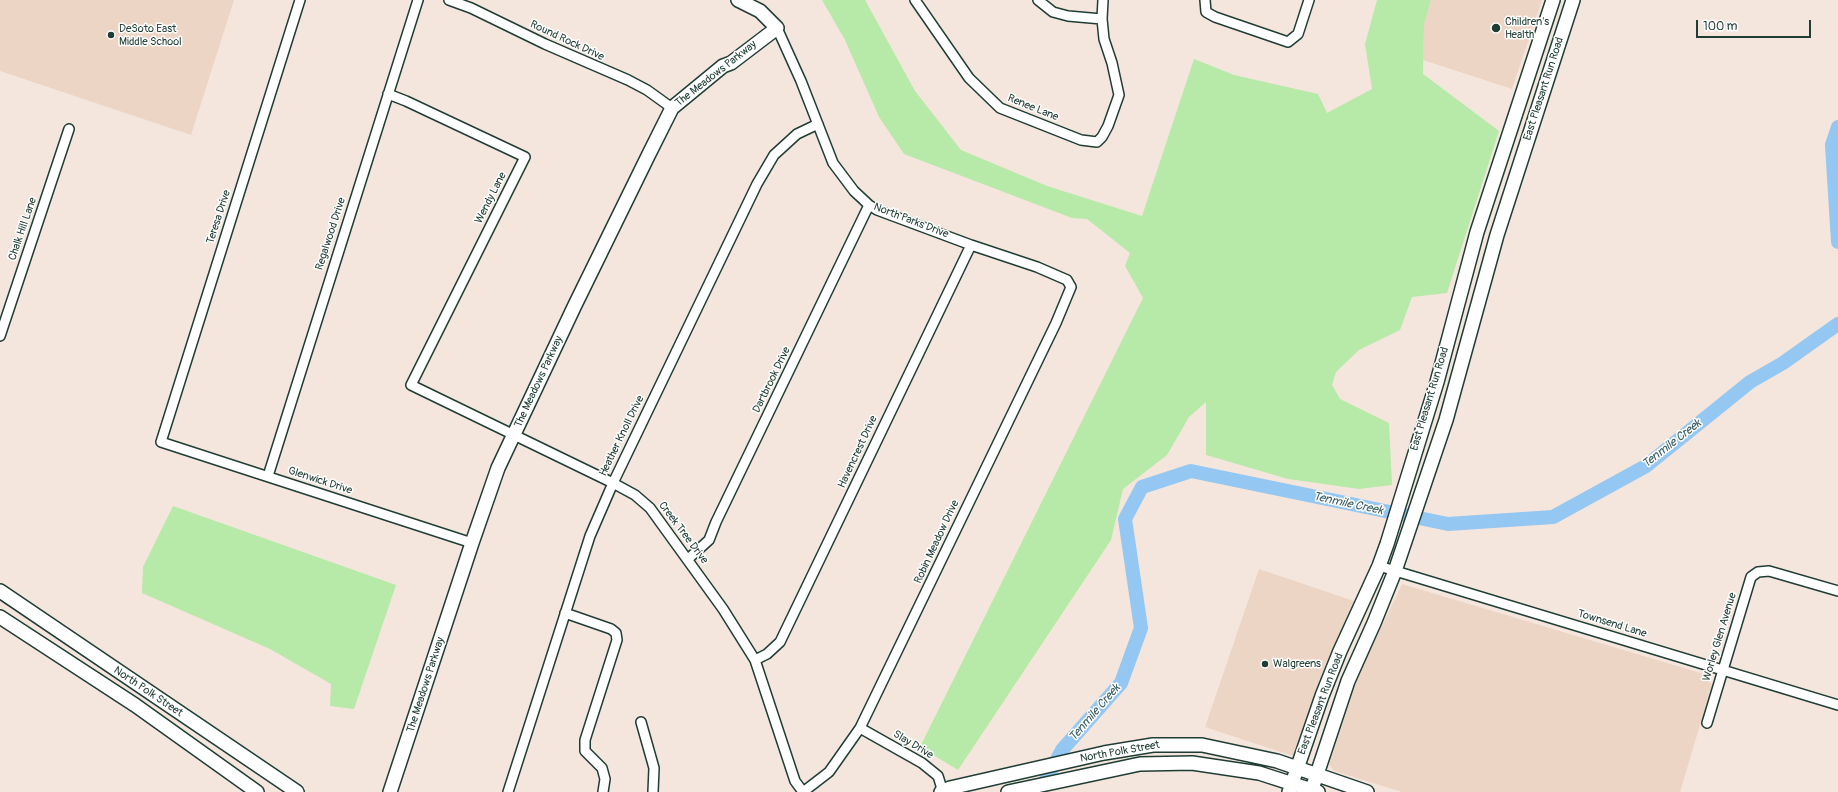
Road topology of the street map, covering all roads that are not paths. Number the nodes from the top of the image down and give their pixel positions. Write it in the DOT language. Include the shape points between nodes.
graph roads {
  1 [pos="300,0"];
  2 [pos="418,0"];
  3 [pos="449,0"];
  4 [pos="738,0"];
  5 [pos="915,0"];
  6 [pos="1038,0"];
  7 [pos="1103,0"];
  8 [pos="1205,0"];
  9 [pos="1309,0"];
  10 [pos="1553,0"];
  11 [pos="1573,0"];
  12 [pos="1102,19"];
  13 [pos="777,28"];
  14 [pos="388,94"];
  15 [pos="672,108"];
  16 [pos="1513,123"];
  17 [pos="818,124"];
  18 [pos="1531,128"];
  19 [pos="70,129"];
  20 [pos="869,205"];
  21 [pos="971,245"];
  22 [pos="1071,287"];
  23 [pos="1452,327"];
  24 [pos="1471,332"];
  25 [pos="0,336"];
  26 [pos="411,385"];
  27 [pos="513,436"];
  28 [pos="162,442"];
  29 [pos="268,476"];
  30 [pos="613,483"];
  31 [pos="472,543"];
  32 [pos="688,559"];
  33 [pos="1378,566"];
  34 [pos="1395,571"];
  35 [pos="0,591"];
  36 [pos="1838,591"];
  37 [pos="565,613"];
  38 [pos="0,617"];
  39 [pos="755,660"];
  40 [pos="1723,669"];
  41 [pos="1330,676"];
  42 [pos="1348,681"];
  43 [pos="144,690"];
  44 [pos="135,704"];
  45 [pos="1838,705"];
  46 [pos="641,722"];
  47 [pos="1707,723"];
  48 [pos="860,728"];
  49 [pos="1297,768"];
  50 [pos="1317,775"];
  51 [pos="1290,788"];
  52 [pos="1314,791"];
  53 [pos="257,792"];
  54 [pos="297,792"];
  55 [pos="390,792"];
  56 [pos="508,792"];
  57 [pos="603,792"];
  58 [pos="653,792"];
  59 [pos="803,792"];
  60 [pos="942,792"];
  61 [pos="1008,792"];
  62 [pos="1368,792"];
  1 -- 28 [label="street, Teresa Drive"];
  2 -- 14 [label="street, Regalwood Drive"];
  3 -- 15 [label="street, Round Rock Drive" via="628,80"];
  4 -- 13 [label="main road, North Parks Drive" via="760,11"];
  5 -- 12 [label="street, Renee Lane" via="970,78 1000,108 1081,140 1097,142 1108,126 1119,95 1104,39"];
  6 -- 12 [label="street" via="1053,12"];
  7 -- 12 [label="street"];
  8 -- 9 [label="street" via="1206,12 1215,17 1288,42 1298,34"];
  10 -- 16 [label="main road, East Pleasant Run Road"];
  11 -- 18 [label="main road, East Pleasant Run Road"];
  13 -- 15 [label="main road, The Meadows Parkway" via="731,63 723,66"];
  13 -- 17 [label="street, North Parks Drive"];
  14 -- 26 [label="street, Wendy Lane" via="525,157"];
  14 -- 29 [label="street, Regalwood Drive"];
  15 -- 27 [label="main road, The Meadows Parkway"];
  16 -- 18 [label="main road"];
  16 -- 23 [label="main road, East Pleasant Run Road" via="1476,232"];
  17 -- 20 [label="street, North Parks Drive" via="833,163 854,191"];
  17 -- 30 [label="street, Heather Knoll Drive" via="797,134 774,155 764,172"];
  18 -- 24 [label="main road, East Pleasant Run Road" via="1497,235"];
  19 -- 25 [label="street, Chalk Hill Lane"];
  20 -- 21 [label="street, North Parks Drive"];
  20 -- 32 [label="street, Dartbrook Drive" via="709,540"];
  21 -- 22 [label="street, North Parks Drive" via="1037,267 1067,280"];
  21 -- 39 [label="street, Havencrest Drive" via="780,642 767,654"];
  22 -- 48 [label="street, Robin Meadow Drive" via="1056,323"];
  23 -- 24 [label="main road"];
  23 -- 33 [label="main road, East Pleasant Run Road" via="1387,544"];
  24 -- 34 [label="main road, East Pleasant Run Road" via="1454,396"];
  26 -- 27 [label="street, Creek Tree Drive"];
  27 -- 30 [label="street, Creek Tree Drive"];
  27 -- 31 [label="main road, The Meadows Parkway" via="498,468"];
  28 -- 29 [label="street, Glenwick Drive"];
  29 -- 31 [label="street, Glenwick Drive"];
  30 -- 32 [label="street, Creek Tree Drive" via="635,495 650,508"];
  30 -- 37 [label="street, Heather Knoll Drive" via="590,536"];
  31 -- 55 [label="main road, The Meadows Parkway"];
  32 -- 39 [label="street, Creek Tree Drive" via="735,626"];
  33 -- 34 [label="street, Townsend Lane"];
  33 -- 41 [label="main road, East Pleasant Run Road"];
  34 -- 40 [label="street, Townsend Lane"];
  34 -- 42 [label="main road, East Pleasant Run Road"];
  35 -- 43 [label="main road, North Polk Street"];
  36 -- 40 [label="street, Worley Glen Avenue" via="1769,571 1758,572 1751,577"];
  37 -- 56 [label="street, Heather Knoll Drive"];
  37 -- 57 [label="street" via="616,633 617,640 585,740 585,751 602,768 605,779"];
  38 -- 44 [label="main road, North Polk Street"];
  39 -- 59 [label="street, Creek Tree Drive" via="795,781"];
  40 -- 45 [label="street, Townsend Lane"];
  40 -- 47 [label="street, Worley Glen Avenue"];
  41 -- 42 [label="main road"];
  41 -- 49 [label="main road, East Pleasant Run Road"];
  42 -- 50 [label="main road, East Pleasant Run Road"];
  43 -- 44 [label="main road"];
  43 -- 54 [label="main road, North Polk Street"];
  44 -- 53 [label="main road, North Polk Street"];
  46 -- 58 [label="street" via="654,768"];
  48 -- 59 [label="street, Robin Meadow Drive" via="828,772"];
  48 -- 60 [label="street, Slay Drive" via="922,763 938,776"];
  49 -- 50 [label="main road, North Polk Street"];
  49 -- 51 [label="main road, East Pleasant Run Road"];
  49 -- 60 [label="main road, North Polk Street" via="1202,745 1153,745 1104,753 950,788"];
  50 -- 52 [label="main road, East Pleasant Run Road"];
  50 -- 62 [label="main road, North Polk Street"];
  51 -- 52 [label="main road, North Polk Street"];
  51 -- 61 [label="main road, North Polk Street" via="1259,773 1192,763 1140,764"];
}
